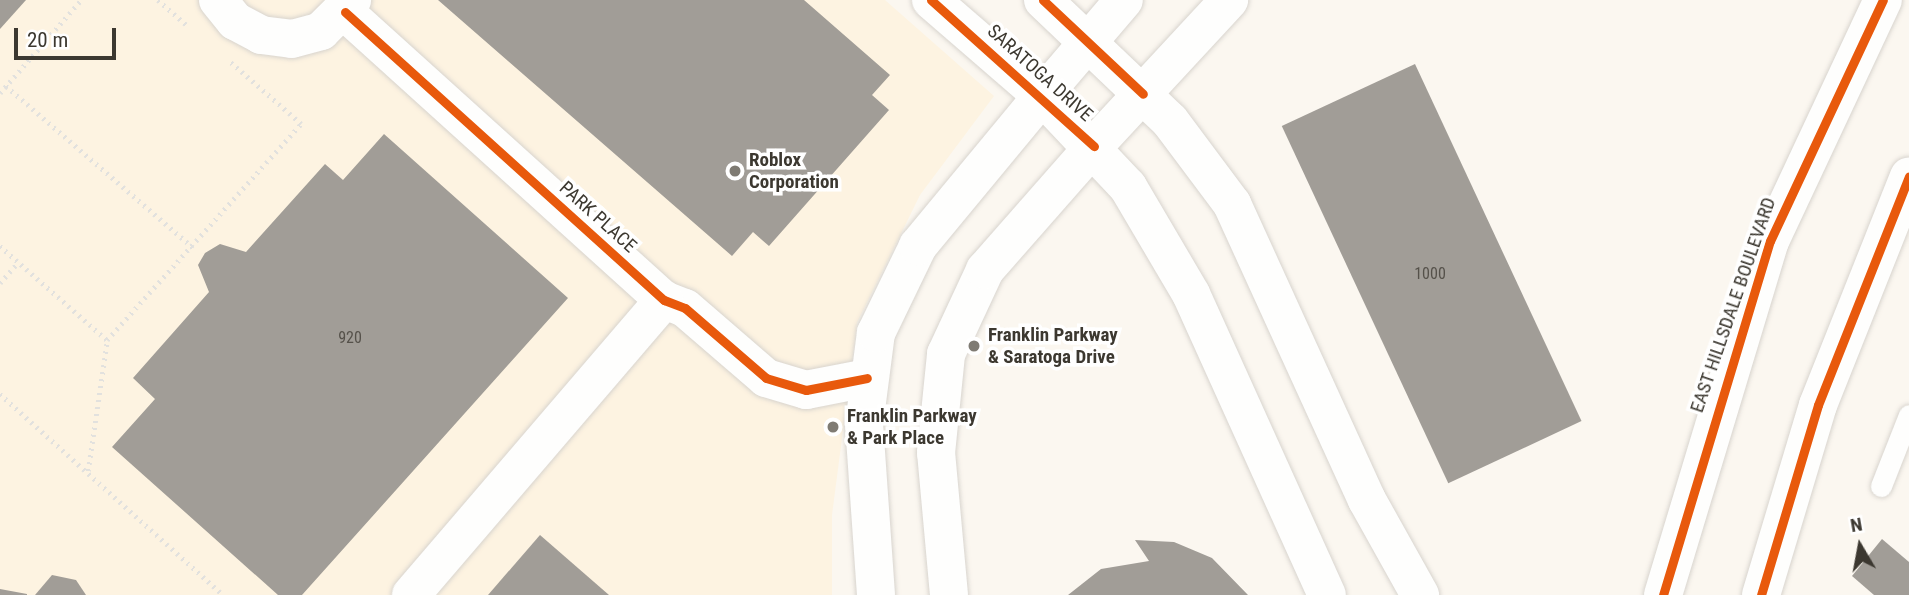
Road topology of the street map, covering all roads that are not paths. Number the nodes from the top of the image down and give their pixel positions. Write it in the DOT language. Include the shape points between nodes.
graph roads {
  1 [pos="218,0"];
  2 [pos="930,0"];
  3 [pos="1043,0"];
  4 [pos="1124,0"];
  5 [pos="1229,0"];
  6 [pos="1883,0"];
  7 [pos="348,6"];
  8 [pos="1089,42"];
  9 [pos="1143,94"];
  10 [pos="1042,96"];
  11 [pos="1094,146"];
  12 [pos="1909,176"];
  13 [pos="664,300"];
  14 [pos="867,378"];
  15 [pos="1909,415"];
  16 [pos="1881,486"];
  17 [pos="411,595"];
  18 [pos="876,595"];
  19 [pos="948,595"];
  20 [pos="1327,595"];
  21 [pos="1420,595"];
  22 [pos="1663,595"];
  23 [pos="1761,595"];
  1 -- 7 [label="main road, PARK PLACE" via="235,21 261,35 292,39 321,31"];
  2 -- 10 [label="main road, SARATOGA DRIVE"];
  3 -- 8 [label="main road"];
  4 -- 8 [label="main road"];
  5 -- 9 [label="main road"];
  6 -- 22 [label="main road, EAST HILLSDALE BOULEVARD" via="1770,241"];
  7 -- 13 [label="main road, PARK PLACE"];
  8 -- 9 [label="main road"];
  8 -- 10 [label="main road"];
  9 -- 11 [label="main road"];
  9 -- 21 [label="main road" via="1194,149 1232,204 1367,500"];
  10 -- 11 [label="main road, SARATOGA DRIVE"];
  10 -- 14 [label="main road" via="918,246 888,299"];
  11 -- 19 [label="main road" via="985,270 946,354 936,453"];
  11 -- 20 [label="main road, SARATOGA DRIVE" via="1128,187 1191,294"];
  12 -- 23 [label="main road" via="1818,405"];
  13 -- 14 [label="main road, PARK PLACE" via="685,308 784,388"];
  13 -- 17 [label="main road"];
  14 -- 18 [label="main road" via="864,425"];
  15 -- 16 [label="lane"];
}
